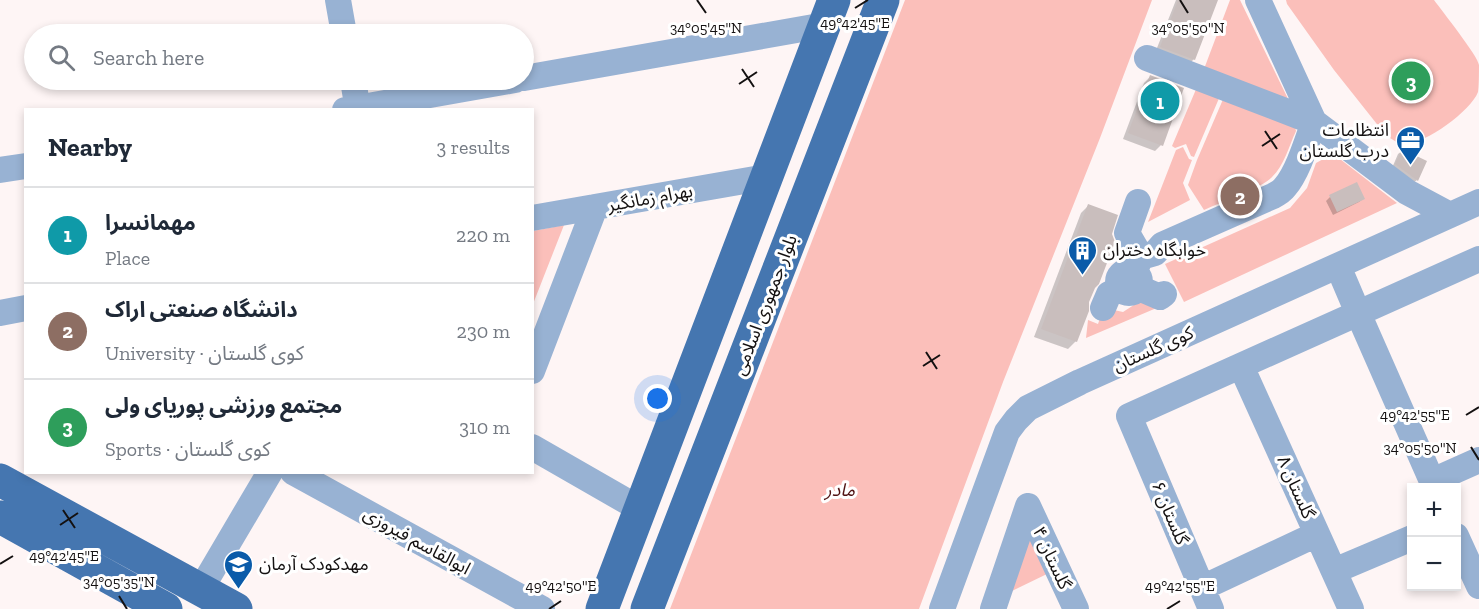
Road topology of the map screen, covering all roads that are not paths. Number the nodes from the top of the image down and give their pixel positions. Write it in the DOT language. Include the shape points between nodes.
graph roads {
  1 [pos="338,0"];
  2 [pos="883,0"];
  3 [pos="1258,0"];
  4 [pos="830,12"];
  5 [pos="342,24"];
  6 [pos="1147,58"];
  7 [pos="534,76"];
  8 [pos="353,90"];
  9 [pos="459,90"];
  10 [pos="354,108"];
  11 [pos="360,108"];
  12 [pos="1314,122"];
  13 [pos="24,165"];
  14 [pos="0,170"];
  15 [pos="767,177"];
  16 [pos="1138,202"];
  17 [pos="1479,202"];
  18 [pos="595,207"];
  19 [pos="1450,215"];
  20 [pos="534,218"];
  21 [pos="1478,263"];
  22 [pos="1338,266"];
  23 [pos="1140,280"];
  24 [pos="1103,308"];
  25 [pos="9,311"];
  26 [pos="1358,313"];
  27 [pos="24,323"];
  28 [pos="534,366"];
  29 [pos="1241,366"];
  30 [pos="534,448"];
  31 [pos="1479,460"];
  32 [pos="269,474"];
  33 [pos="297,474"];
  34 [pos="0,480"];
  35 [pos="1434,483"];
  36 [pos="1436,483"];
  37 [pos="640,509"];
  38 [pos="0,517"];
  39 [pos="1317,534"];
  40 [pos="1456,537"];
  41 [pos="1407,540"];
  42 [pos="1334,571"];
  43 [pos="1479,586"];
  44 [pos="1206,598"];
  45 [pos="195,599"];
  46 [pos="950,605"];
  47 [pos="166,609"];
  48 [pos="236,609"];
  49 [pos="542,609"];
  50 [pos="602,609"];
  51 [pos="647,609"];
  52 [pos="993,609"];
  53 [pos="1076,609"];
  54 [pos="1351,609"];
  1 -- 5 [label="street"];
  2 -- 51 [label="main road, بلوار جمهوری اسلامی"];
  3 -- 12 [label="street"];
  4 -- 7 [label="street"];
  4 -- 15 [label="main road"];
  6 -- 12 [label="street"];
  8 -- 10 [label="street"];
  9 -- 11 [label="street"];
  12 -- 19 [label="street" via="1407,192"];
  12 -- 23 [label="street" via="1284,189 1162,245"];
  13 -- 14 [label="street"];
  15 -- 18 [label="street, بهرام زمانگیر"];
  15 -- 37 [label="main road"];
  16 -- 23 [label="street" via="1127,233"];
  17 -- 19 [label="street, کوی گلستان"];
  18 -- 20 [label="street, بهرام زمانگیر"];
  18 -- 28 [label="street"];
  19 -- 22 [label="street, کوی گلستان"];
  21 -- 26 [label="street"];
  22 -- 26 [label="street"];
  22 -- 46 [label="street, کوی گلستان" via="1028,408 1007,432"];
  23 -- 24 [label="street" via="1109,294"];
  25 -- 27 [label="street"];
  26 -- 29 [label="street"];
  26 -- 35 [label="street"];
  29 -- 39 [label="street, گلستان ۸"];
  29 -- 44 [label="street, گلستان ۶" via="1129,416"];
  30 -- 37 [label="street"];
  31 -- 36 [label="street"];
  32 -- 45 [label="street"];
  33 -- 49 [label="street, ابوالقاسم فیروزی"];
  34 -- 45 [label="main road"];
  37 -- 50 [label="main road"];
  38 -- 47 [label="main road"];
  39 -- 42 [label="street, گلستان ۸"];
  39 -- 44 [label="street"];
  40 -- 43 [label="street"];
  41 -- 42 [label="street"];
  42 -- 54 [label="street, گلستان ۸"];
  45 -- 48 [label="main road"];
  52 -- 53 [label="street, گلستان ۴" via="1028,506"];
}
